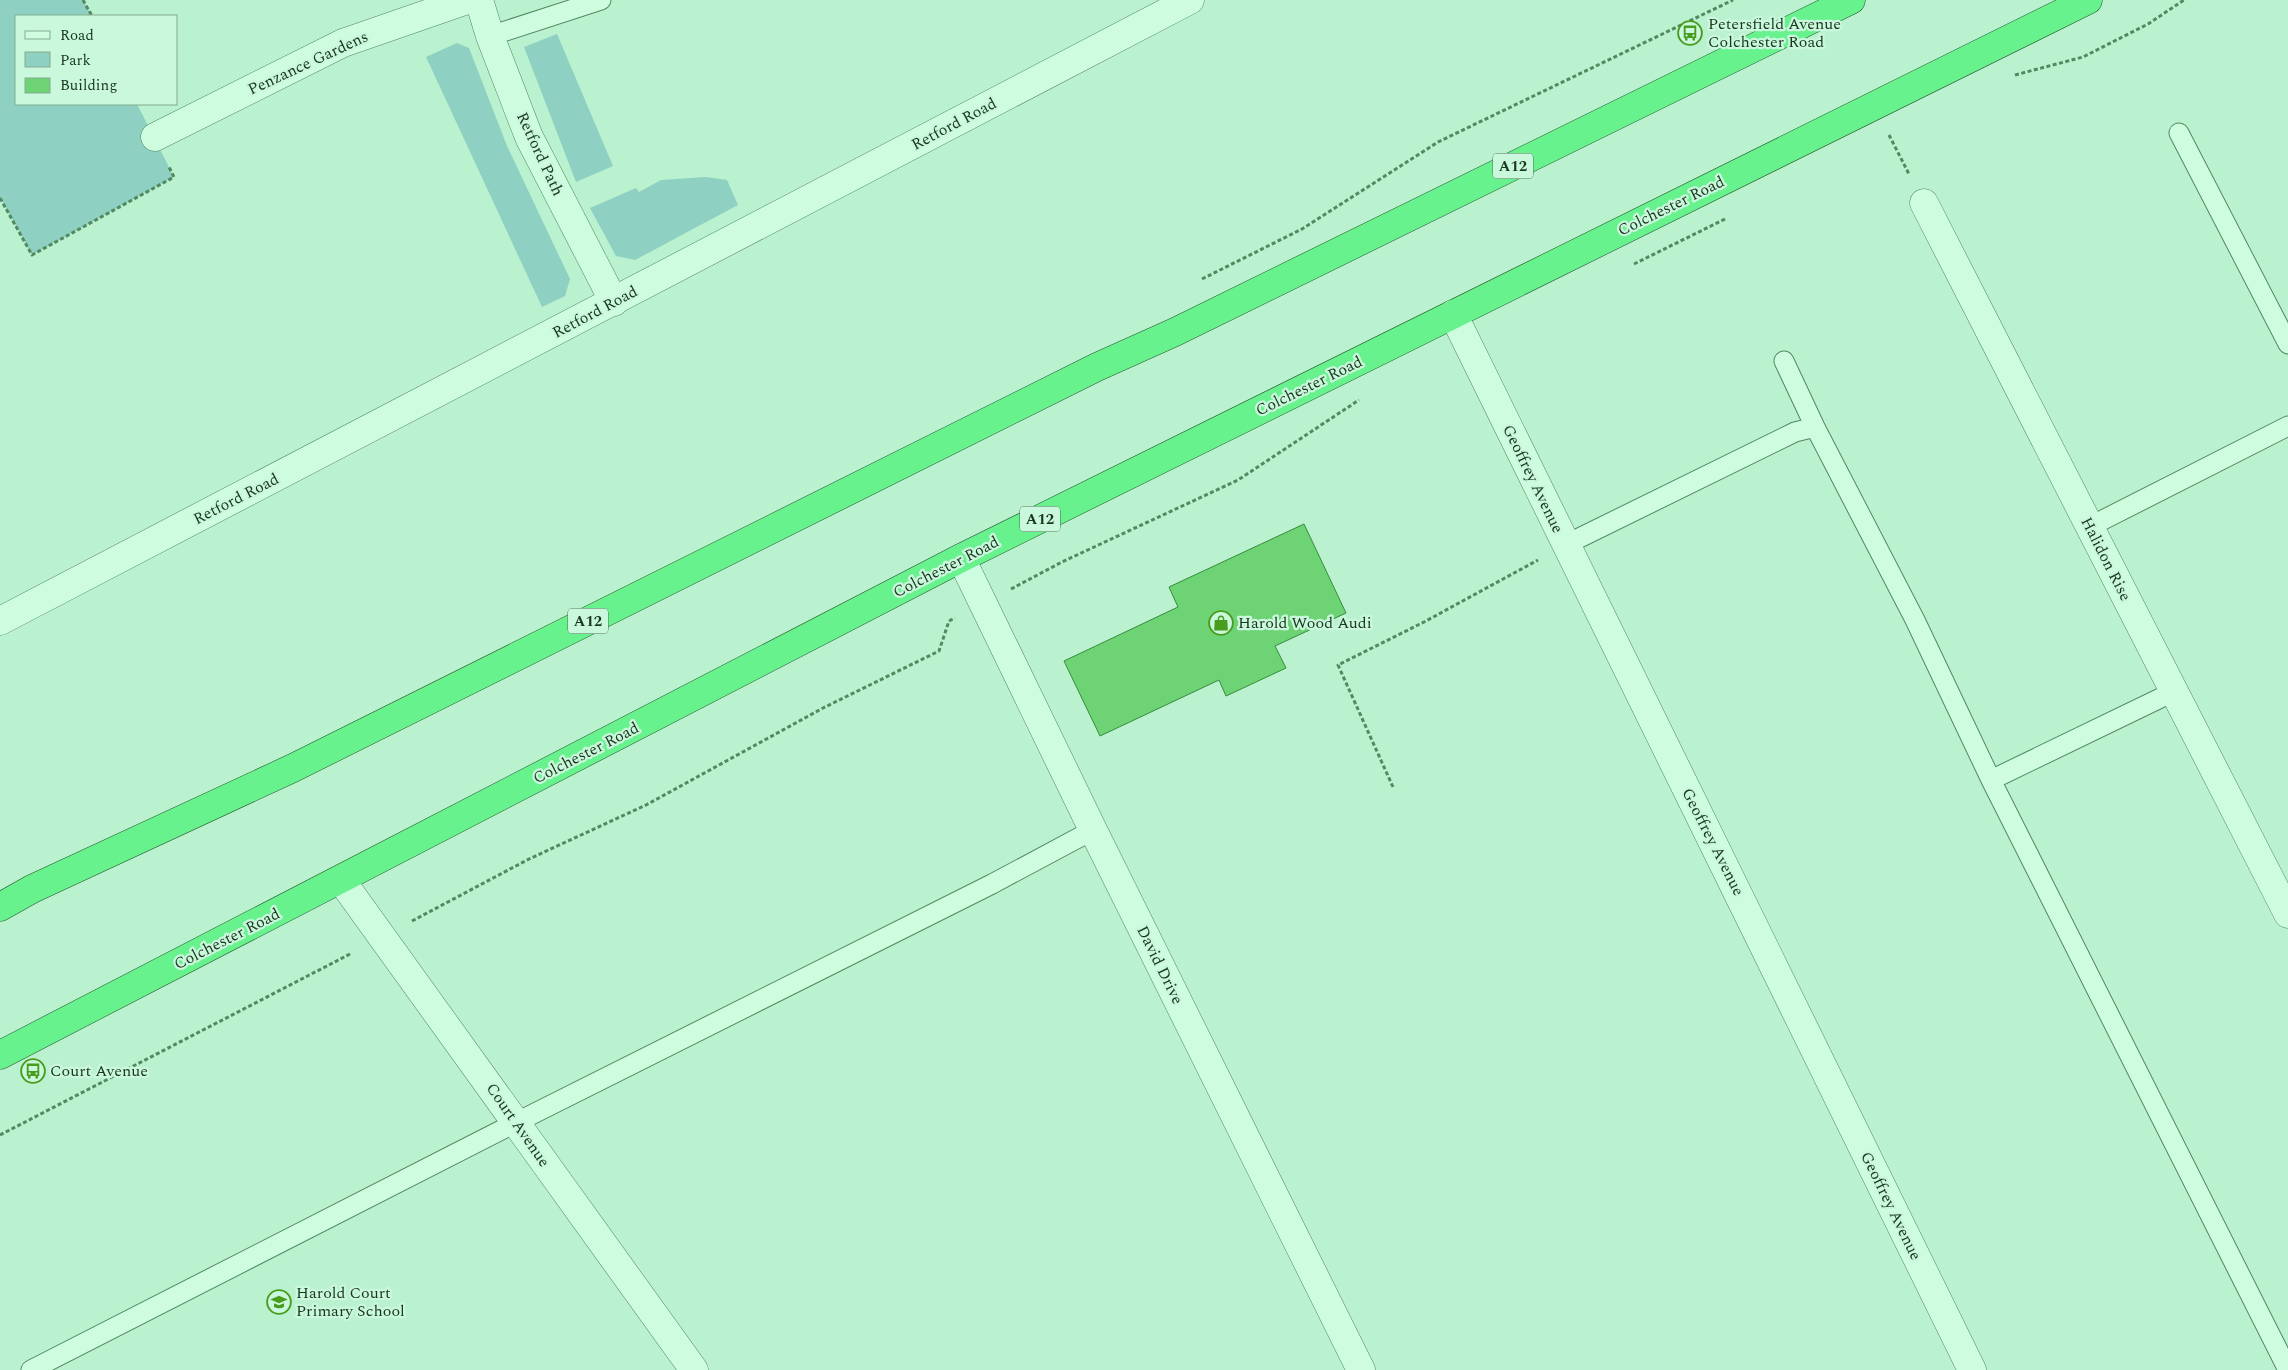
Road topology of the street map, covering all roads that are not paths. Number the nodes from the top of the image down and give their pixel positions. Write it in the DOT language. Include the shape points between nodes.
graph roads {
  1 [pos="467,0"];
  2 [pos="479,0"];
  3 [pos="601,0"];
  4 [pos="1190,0"];
  5 [pos="1851,0"];
  6 [pos="2088,0"];
  7 [pos="490,36"];
  8 [pos="2179,132"];
  9 [pos="154,137"];
  10 [pos="1924,203"];
  11 [pos="614,302"];
  12 [pos="1453,314"];
  13 [pos="2288,344"];
  14 [pos="1784,362"];
  15 [pos="2288,426"];
  16 [pos="1815,427"];
  17 [pos="2089,527"];
  18 [pos="1565,545"];
  19 [pos="961,558"];
  20 [pos="0,621"];
  21 [pos="2175,691"];
  22 [pos="1991,780"];
  23 [pos="1093,830"];
  24 [pos="341,880"];
  25 [pos="0,907"];
  26 [pos="2288,914"];
  27 [pos="0,1056"];
  28 [pos="515,1123"];
  29 [pos="2286,1366"];
  30 [pos="30,1370"];
  31 [pos="694,1370"];
  32 [pos="1361,1370"];
  33 [pos="1972,1370"];
  1 -- 9 [label="street, Penzance Gardens" via="344,43"];
  2 -- 7 [label="street, Retford Path"];
  3 -- 7 [label="lane"];
  4 -- 11 [label="street, Retford Road"];
  5 -- 25 [label="highway, A12" via="1175,332 1097,367 292,768"];
  6 -- 12 [label="highway, Colchester Road / A12"];
  7 -- 11 [label="street, Retford Path" via="529,137"];
  8 -- 13 [label="lane"];
  10 -- 17 [label="street, Halidon Rise"];
  11 -- 20 [label="street, Retford Road"];
  12 -- 18 [label="street, Geoffrey Avenue"];
  12 -- 19 [label="highway, Colchester Road / A12"];
  14 -- 16 [label="lane"];
  15 -- 17 [label="lane"];
  16 -- 18 [label="lane" via="1795,432"];
  16 -- 22 [label="lane" via="1915,620"];
  17 -- 21 [label="street, Halidon Rise"];
  18 -- 33 [label="street, Geoffrey Avenue"];
  19 -- 23 [label="street, David Drive"];
  19 -- 24 [label="highway, Colchester Road / A12"];
  21 -- 22 [label="lane"];
  21 -- 26 [label="street, Halidon Rise"];
  22 -- 29 [label="lane"];
  23 -- 28 [label="lane"];
  23 -- 32 [label="street, David Drive"];
  24 -- 27 [label="highway, Colchester Road / A12"];
  24 -- 28 [label="street, Court Avenue"];
  28 -- 30 [label="lane"];
  28 -- 31 [label="street, Court Avenue"];
}
